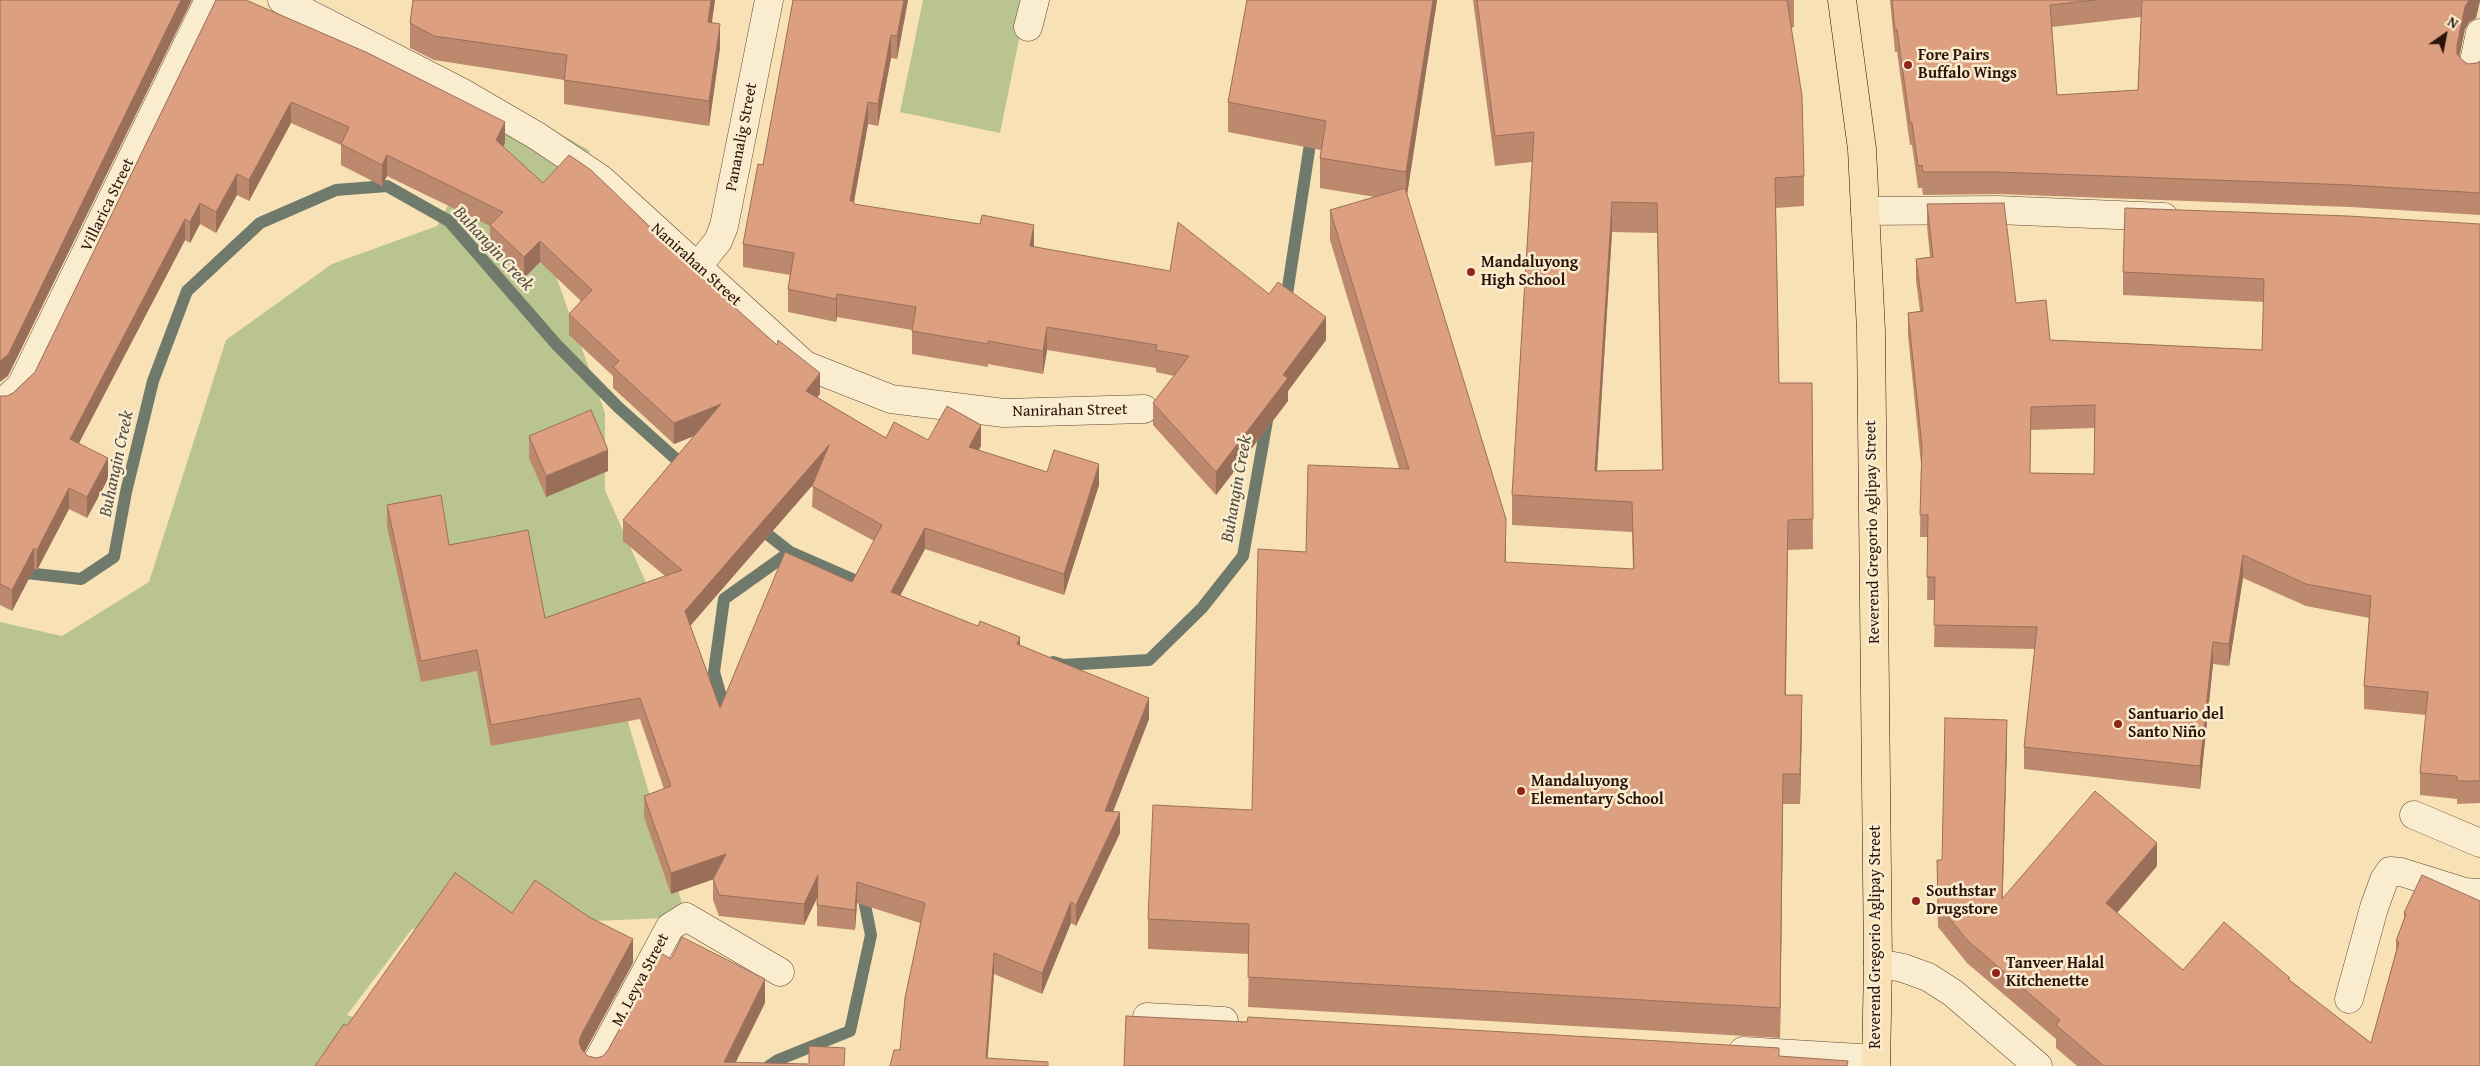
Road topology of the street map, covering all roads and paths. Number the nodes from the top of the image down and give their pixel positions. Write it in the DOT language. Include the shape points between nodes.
graph roads {
  1 [pos="209,0"];
  2 [pos="282,0"];
  3 [pos="769,0"];
  4 [pos="1035,0"];
  5 [pos="1842,0"];
  6 [pos="1028,27"];
  7 [pos="2480,33"];
  8 [pos="2472,71"];
  9 [pos="1865,211"];
  10 [pos="2185,218"];
  11 [pos="698,266"];
  12 [pos="0,401"];
  13 [pos="1144,409"];
  14 [pos="2414,814"];
  15 [pos="2480,843"];
  16 [pos="2480,893"];
  17 [pos="1878,963"];
  18 [pos="780,972"];
  19 [pos="2349,1000"];
  20 [pos="1147,1017"];
  21 [pos="1246,1022"];
  22 [pos="1719,1050"];
  23 [pos="1876,1062"];
  24 [pos="595,1066"];
  25 [pos="2038,1066"];
  1 -- 12 [label="street, Villarica Street" via="21,386 4,402"];
  2 -- 11 [label="street, Nanirahan Street" via="463,93 537,136 602,179"];
  3 -- 11 [label="street, Pananalig Street" via="724,226 718,241"];
  4 -- 6 [label="street"];
  5 -- 9 [label="main road, Reverend Gregorio Aglipay Street" via="1859,119"];
  7 -- 8 [label="street"];
  9 -- 10 [label="street" via="1997,210"];
  9 -- 17 [label="main road, Reverend Gregorio Aglipay Street" via="1871,332"];
  11 -- 13 [label="street, Nanirahan Street" via="804,365 891,399 1004,413"];
  14 -- 15 [label="street"];
  16 -- 19 [label="street" via="2464,892 2390,871 2374,908"];
  17 -- 23 [label="main road, Reverend Gregorio Aglipay Street"];
  17 -- 25 [label="street" via="1928,977"];
  18 -- 24 [label="street, M. Leyva Street" via="686,917 670,927"];
  20 -- 21 [label="street"];
  22 -- 23 [label="street"];
}
